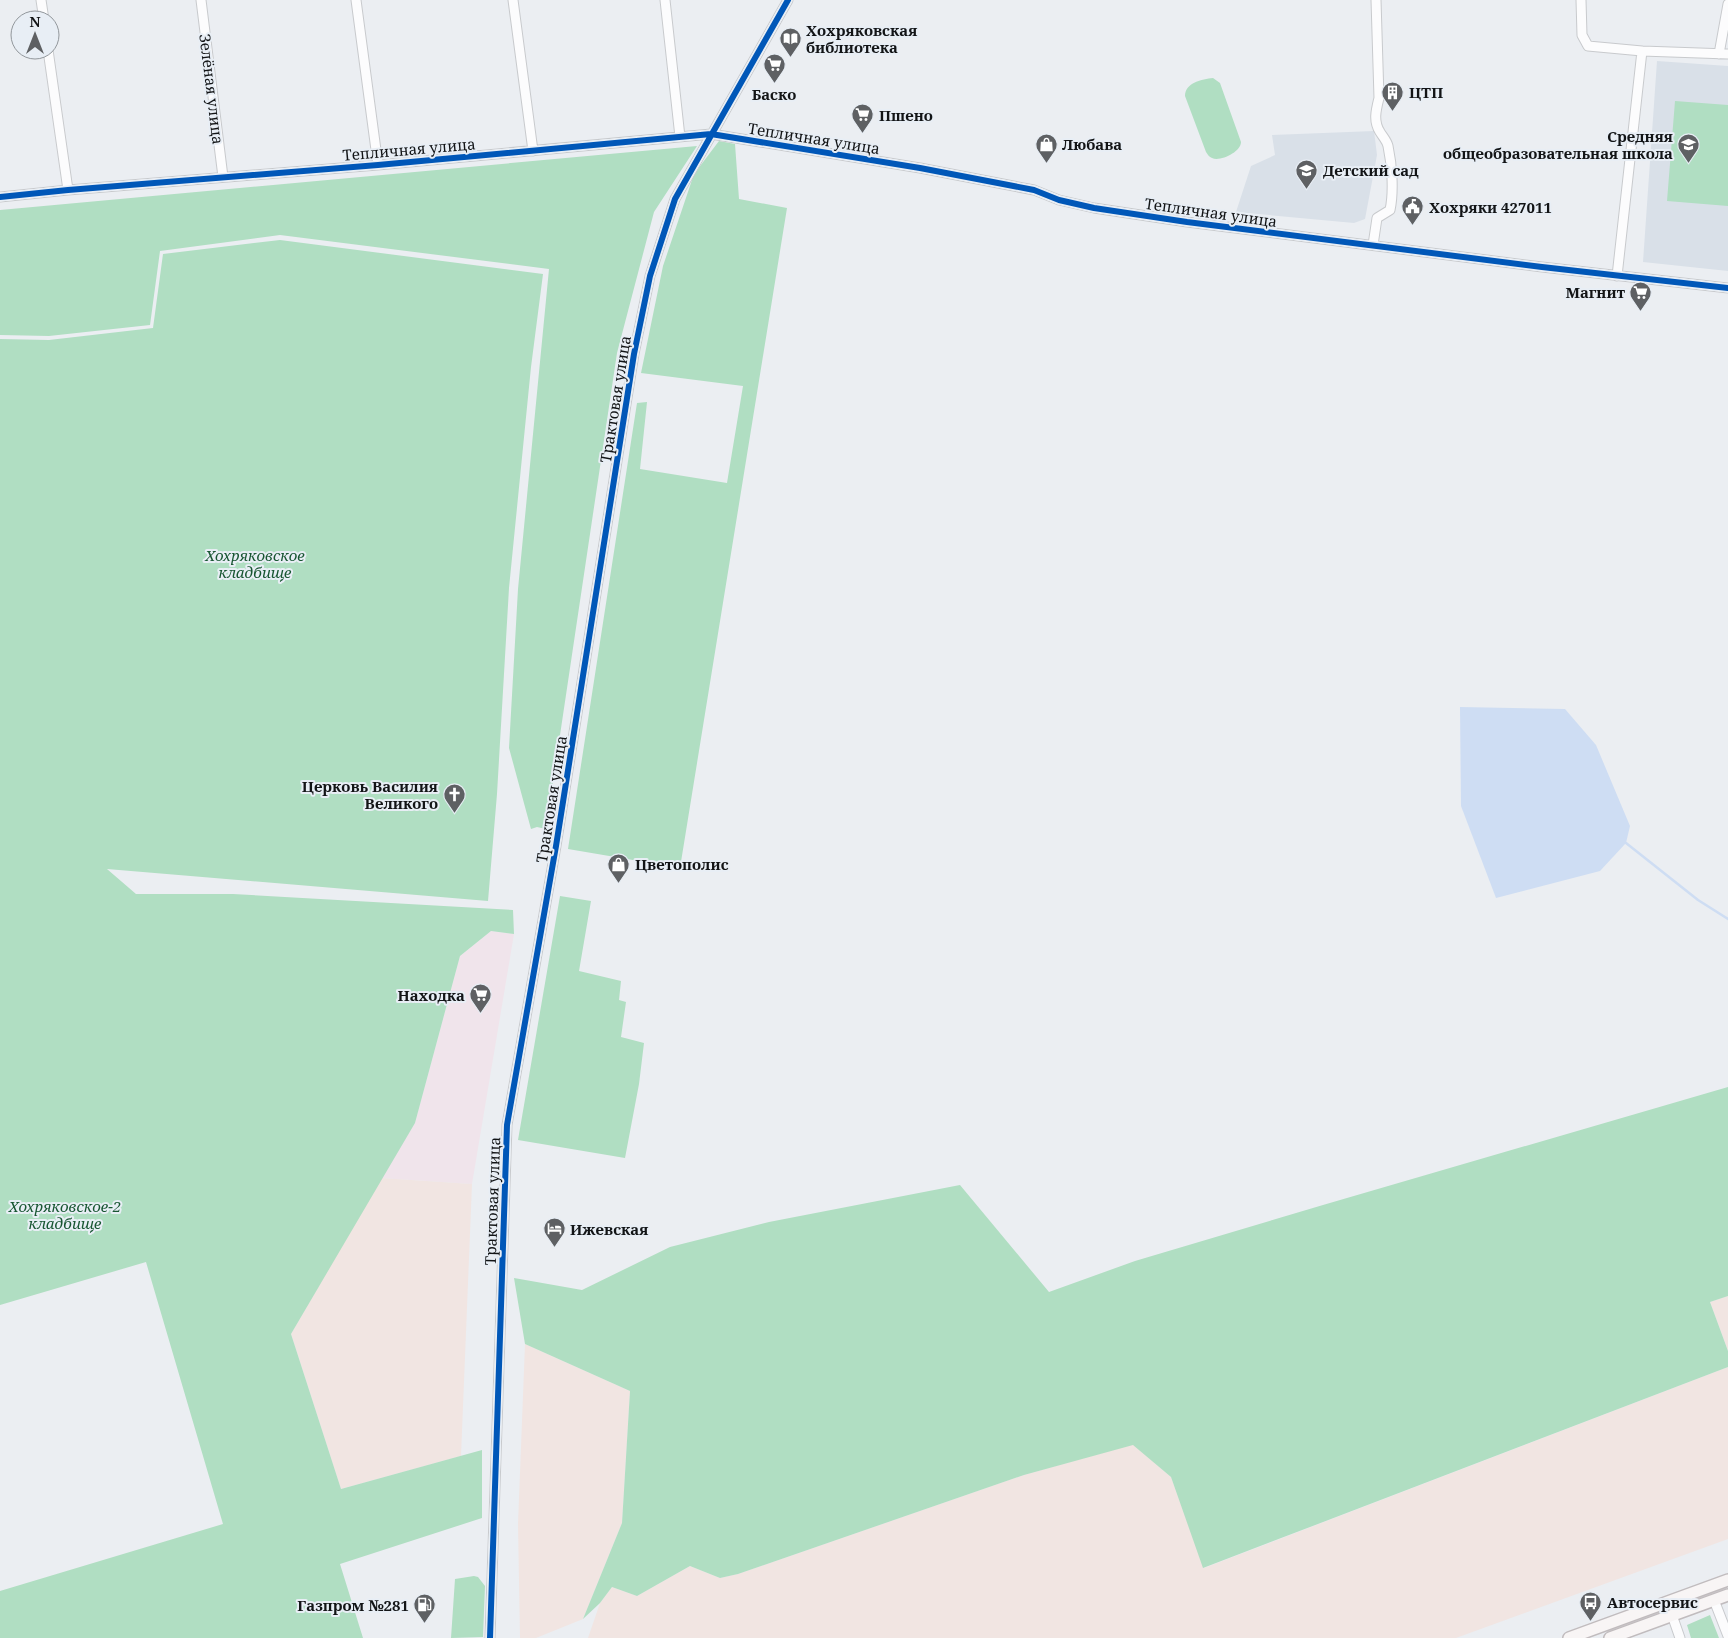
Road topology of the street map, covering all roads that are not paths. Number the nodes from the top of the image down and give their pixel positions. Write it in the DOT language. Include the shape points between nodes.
graph roads {
  1 [pos="201,0"];
  2 [pos="356,0"];
  3 [pos="513,0"];
  4 [pos="665,0"];
  5 [pos="788,0"];
  6 [pos="1376,0"];
  7 [pos="1581,0"];
  8 [pos="1728,4"];
  9 [pos="1642,51"];
  10 [pos="1723,54"];
  11 [pos="49,60"];
  12 [pos="711,134"];
  13 [pos="680,136"];
  14 [pos="533,151"];
  15 [pos="378,165"];
  16 [pos="223,177"];
  17 [pos="68,190"];
  18 [pos="0,197"];
  19 [pos="1373,245"];
  20 [pos="1618,276"];
  21 [pos="1728,288"];
  22 [pos="1728,1580"];
  23 [pos="1728,1595"];
  24 [pos="1714,1600"];
  25 [pos="1672,1615"];
  26 [pos="1728,1636"];
  27 [pos="490,1638"];
  28 [pos="1568,1638"];
  29 [pos="1610,1638"];
  30 [pos="1680,1638"];
  1 -- 16 [label="street, Зелёная улица"];
  2 -- 15 [label="street"];
  3 -- 14 [label="street"];
  4 -- 13 [label="street"];
  5 -- 12 [label="street, Трактовая улица"];
  6 -- 19 [label="street" via="1379,98 1375,121 1388,144 1393,197 1390,210 1378,218"];
  7 -- 9 [label="street" via="1582,35 1588,46"];
  8 -- 10 [label="street"];
  9 -- 10 [label="street"];
  9 -- 20 [label="street"];
  11 -- 17 [label="street"];
  12 -- 13 [label="street, Тепличная улица"];
  12 -- 19 [label="street, Тепличная улица" via="1024,188 1094,208"];
  12 -- 27 [label="street, Трактовая улица" via="675,199 650,276 634,354 553,865 507,1125"];
  13 -- 14 [label="street, Тепличная улица"];
  14 -- 15 [label="street, Тепличная улица"];
  15 -- 16 [label="street, Тепличная улица"];
  16 -- 17 [label="street, Тепличная улица"];
  17 -- 18 [label="street, Тепличная улица"];
  19 -- 20 [label="street, Тепличная улица"];
  20 -- 21 [label="street, Тепличная улица"];
  22 -- 28 [label="main road"];
  23 -- 24 [label="main road"];
  24 -- 25 [label="main road"];
  24 -- 26 [label="street"];
  25 -- 29 [label="main road"];
  25 -- 30 [label="street"];
}
